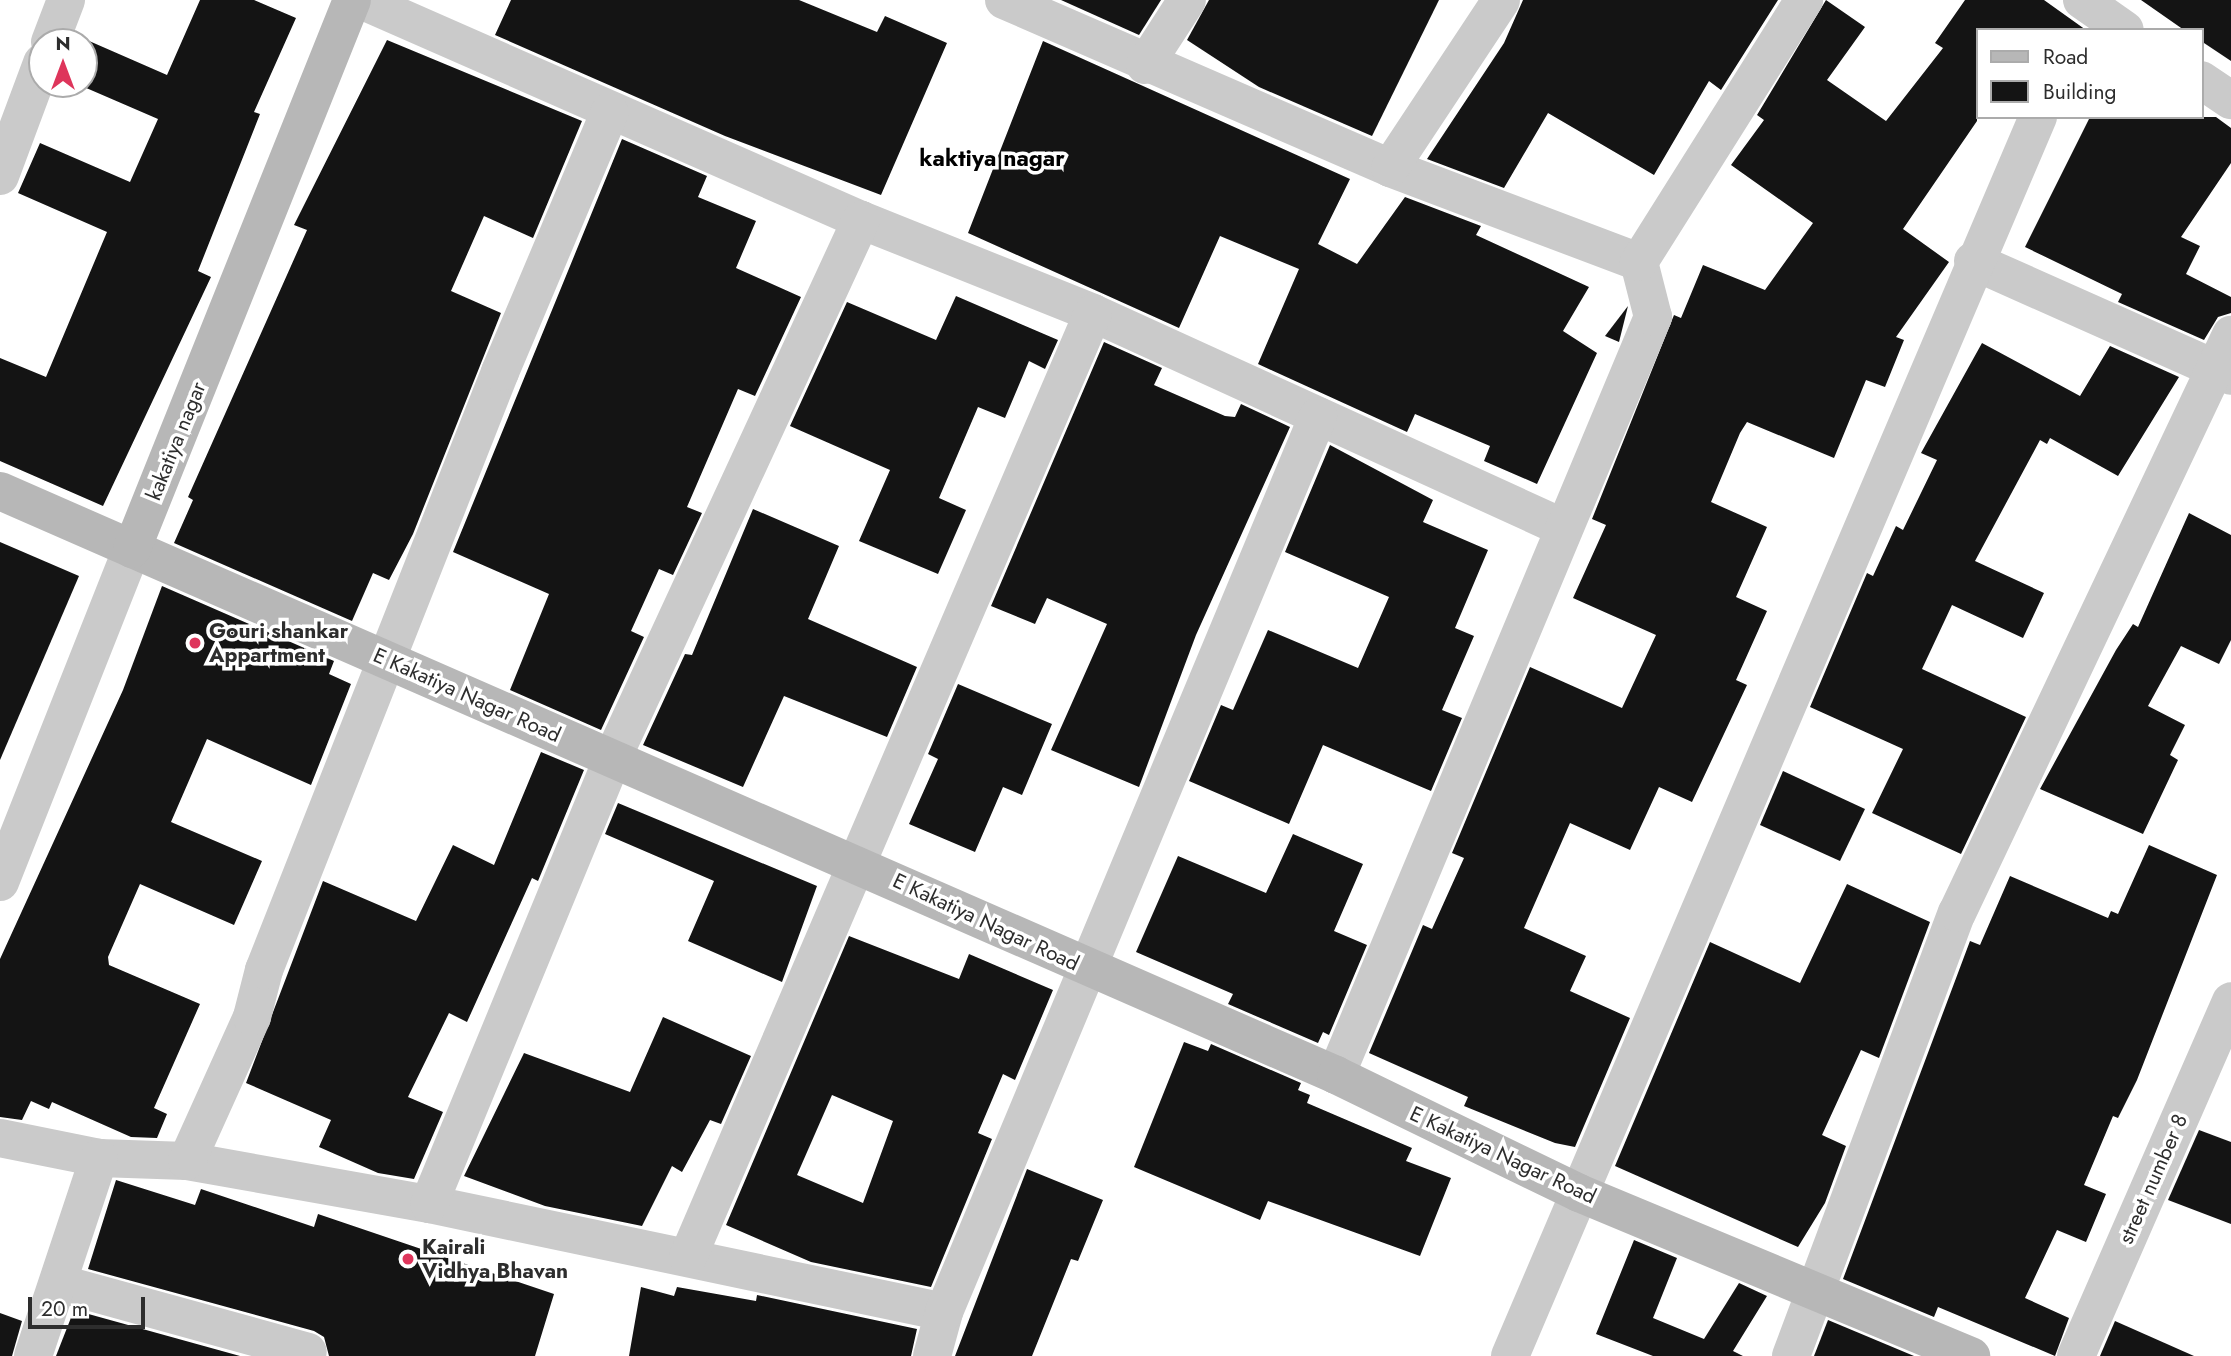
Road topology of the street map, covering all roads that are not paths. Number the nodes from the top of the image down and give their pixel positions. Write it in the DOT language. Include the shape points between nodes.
graph roads {
  1 [pos="66,0"];
  2 [pos="352,0"];
  3 [pos="361,0"];
  4 [pos="1004,0"];
  5 [pos="1188,0"];
  6 [pos="1501,0"];
  7 [pos="1804,0"];
  8 [pos="2085,9"];
  9 [pos="55,28"];
  10 [pos="2121,28"];
  11 [pos="1145,65"];
  12 [pos="2203,81"];
  13 [pos="29,98"];
  14 [pos="2231,100"];
  15 [pos="610,112"];
  16 [pos="2037,119"];
  17 [pos="1390,168"];
  18 [pos="0,176"];
  19 [pos="862,220"];
  20 [pos="1973,261"];
  21 [pos="1639,262"];
  22 [pos="1093,313"];
  23 [pos="2225,359"];
  24 [pos="1318,416"];
  25 [pos="0,491"];
  26 [pos="1564,528"];
  27 [pos="132,549"];
  28 [pos="387,660"];
  29 [pos="612,759"];
  30 [pos="859,864"];
  31 [pos="0,882"];
  32 [pos="1086,968"];
  33 [pos="2231,1001"];
  34 [pos="1336,1075"];
  35 [pos="0,1138"];
  36 [pos="99,1158"];
  37 [pos="187,1161"];
  38 [pos="1579,1192"];
  39 [pos="429,1204"];
  40 [pos="688,1257"];
  41 [pos="58,1283"];
  42 [pos="1815,1291"];
  43 [pos="944,1312"];
  44 [pos="307,1352"];
  45 [pos="33,1356"];
  46 [pos="932,1356"];
  47 [pos="1510,1356"];
  48 [pos="1791,1356"];
  49 [pos="1971,1356"];
  50 [pos="2076,1356"];
  1 -- 9 [label="street"];
  2 -- 27 [label="street, kakatiya nagar"];
  3 -- 15 [label="street"];
  4 -- 11 [label="street"];
  5 -- 11 [label="street"];
  6 -- 17 [label="street"];
  7 -- 21 [label="street"];
  8 -- 10 [label="street"];
  11 -- 17 [label="street"];
  12 -- 14 [label="street"];
  13 -- 18 [label="street"];
  15 -- 19 [label="street"];
  15 -- 28 [label="street"];
  16 -- 20 [label="street"];
  17 -- 21 [label="street"];
  19 -- 22 [label="street"];
  19 -- 29 [label="street"];
  20 -- 23 [label="street"];
  20 -- 38 [label="street"];
  21 -- 26 [label="street" via="1653,317"];
  22 -- 24 [label="street"];
  22 -- 30 [label="street"];
  23 -- 42 [label="street" via="1957,913"];
  24 -- 26 [label="street"];
  24 -- 32 [label="street"];
  25 -- 27 [label="street, E Kakatiya Nagar Road"];
  26 -- 34 [label="street"];
  27 -- 28 [label="street, E Kakatiya Nagar Road"];
  27 -- 31 [label="street, kakatiya nagar"];
  28 -- 29 [label="street, E Kakatiya Nagar Road"];
  28 -- 37 [label="street" via="264,970 252,1017"];
  29 -- 30 [label="street, E Kakatiya Nagar Road"];
  29 -- 39 [label="street"];
  30 -- 32 [label="street, E Kakatiya Nagar Road"];
  30 -- 40 [label="street"];
  32 -- 34 [label="street, E Kakatiya Nagar Road"];
  32 -- 43 [label="street"];
  33 -- 50 [label="street, street number 8"];
  34 -- 38 [label="street, E Kakatiya Nagar Road"];
  35 -- 36 [label="street"];
  36 -- 37 [label="street"];
  36 -- 41 [label="street"];
  37 -- 39 [label="street"];
  38 -- 42 [label="street, E Kakatiya Nagar Road"];
  38 -- 47 [label="street"];
  39 -- 40 [label="street"];
  40 -- 43 [label="street"];
  41 -- 44 [label="street"];
  41 -- 45 [label="street"];
  42 -- 48 [label="street"];
  42 -- 49 [label="street, E Kakatiya Nagar Road"];
  43 -- 46 [label="street"];
}
